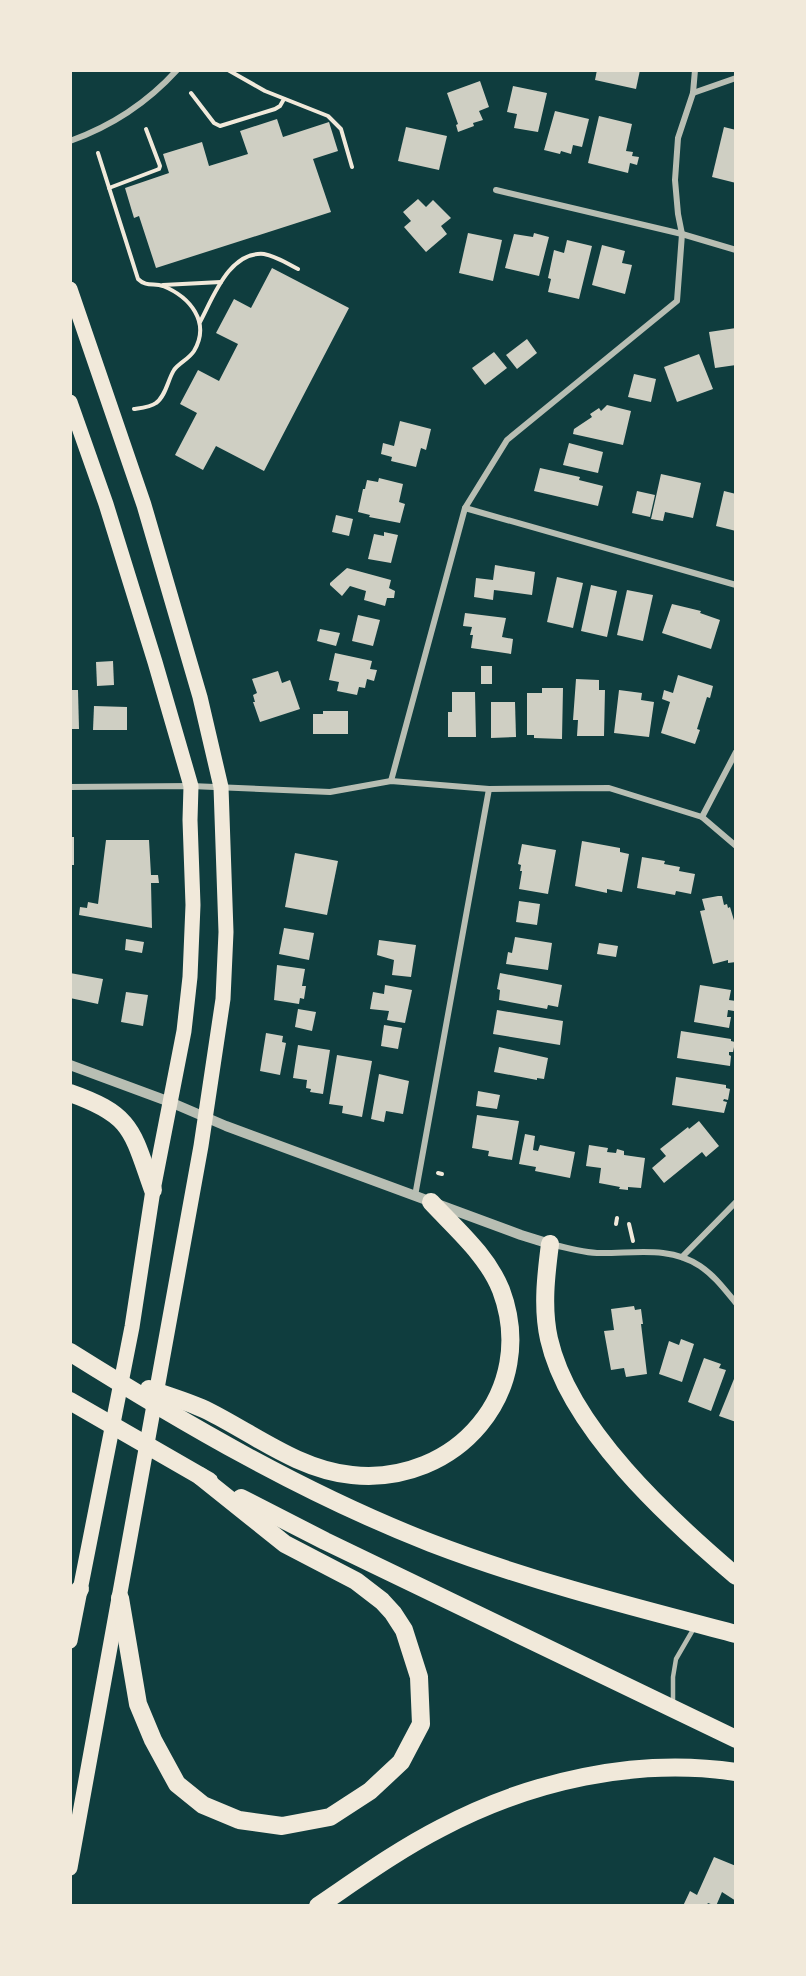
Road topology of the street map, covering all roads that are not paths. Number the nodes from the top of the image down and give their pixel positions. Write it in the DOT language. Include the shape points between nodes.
graph roads {
  1 [pos="177,70"];
  2 [pos="695,70"];
  3 [pos="735,78"];
  4 [pos="693,93"];
  5 [pos="70,141"];
  6 [pos="496,190"];
  7 [pos="682,234"];
  8 [pos="735,250"];
  9 [pos="70,290"];
  10 [pos="70,402"];
  11 [pos="465,508"];
  12 [pos="735,585"];
  13 [pos="735,752"];
  14 [pos="391,781"];
  15 [pos="191,786"];
  16 [pos="221,787"];
  17 [pos="70,788"];
  18 [pos="489,789"];
  19 [pos="702,817"];
  20 [pos="735,846"];
  21 [pos="70,1065"];
  22 [pos="70,1092"];
  23 [pos="170,1102"];
  24 [pos="206,1117"];
  25 [pos="153,1190"];
  26 [pos="423,1199"];
  27 [pos="735,1202"];
  28 [pos="550,1244"];
  29 [pos="682,1257"];
  30 [pos="735,1303"];
  31 [pos="75,1354"];
  32 [pos="106,1373"];
  33 [pos="70,1401"];
  34 [pos="200,1476"];
  35 [pos="735,1576"];
  36 [pos="75,1596"];
  37 [pos="120,1598"];
  38 [pos="697,1624"];
  39 [pos="735,1634"];
  40 [pos="70,1641"];
  41 [pos="673,1710"];
  42 [pos="735,1731"];
  43 [pos="735,1739"];
  44 [pos="735,1772"];
  45 [pos="70,1868"];
  46 [pos="318,1905"];
  1 -- 5 [label="street" via="129,113 94,133"];
  2 -- 4 [label="street"];
  3 -- 4 [label="street"];
  4 -- 7 [label="street" via="678,138 675,180"];
  6 -- 7 [label="street"];
  7 -- 8 [label="street"];
  7 -- 11 [label="street" via="677,302 507,440"];
  9 -- 16 [label="main road" via="144,505 200,697"];
  10 -- 15 [label="main road" via="145,628"];
  11 -- 12 [label="street"];
  11 -- 14 [label="street"];
  13 -- 19 [label="street"];
  14 -- 16 [label="street" via="330,792"];
  14 -- 18 [label="street"];
  15 -- 16 [label="street"];
  15 -- 17 [label="street"];
  15 -- 23 [label="main road" via="190,977"];
  16 -- 24 [label="main road" via="225,964"];
  18 -- 19 [label="street" via="609,788"];
  18 -- 26 [label="street"];
  19 -- 20 [label="street"];
  21 -- 23 [label="street"];
  22 -- 25 [label="highway" via="107,1108 124,1121 134,1137"];
  23 -- 24 [label="street"];
  23 -- 25 [label="main road"];
  24 -- 26 [label="street"];
  24 -- 37 [label="main road"];
  25 -- 36 [label="main road" via="132,1327"];
  26 -- 28 [label="street"];
  26 -- 32 [label="highway" via="486,1263 501,1290 510,1332 508,1362 500,1391 486,1417 466,1440 441,1458 383,1476 325,1470 290,1456 206,1410"];
  27 -- 29 [label="street"];
  28 -- 29 [label="street" via="584,1252 648,1252"];
  28 -- 35 [label="highway" via="546,1320 556,1361 571,1391 632,1477 670,1518"];
  29 -- 30 [label="street" via="709,1273"];
  31 -- 32 [label="highway"];
  32 -- 38 [label="highway" via="302,1485 366,1515 495,1566"];
  33 -- 34 [label="highway"];
  34 -- 37 [label="highway" via="285,1544 356,1581 393,1613 404,1630 419,1677 421,1725 401,1762 370,1791 330,1817 282,1826 239,1820 203,1805 177,1784 142,1713"];
  34 -- 41 [label="highway"];
  36 -- 40 [label="main road"];
  37 -- 45 [label="main road"];
  38 -- 39 [label="highway"];
  38 -- 41 [label="lane" via="676,1659"];
  41 -- 42 [label="highway"];
  41 -- 43 [label="highway"];
  44 -- 46 [label="highway" via="672,1766 645,1768 533,1790 473,1813 411,1844"];
}
